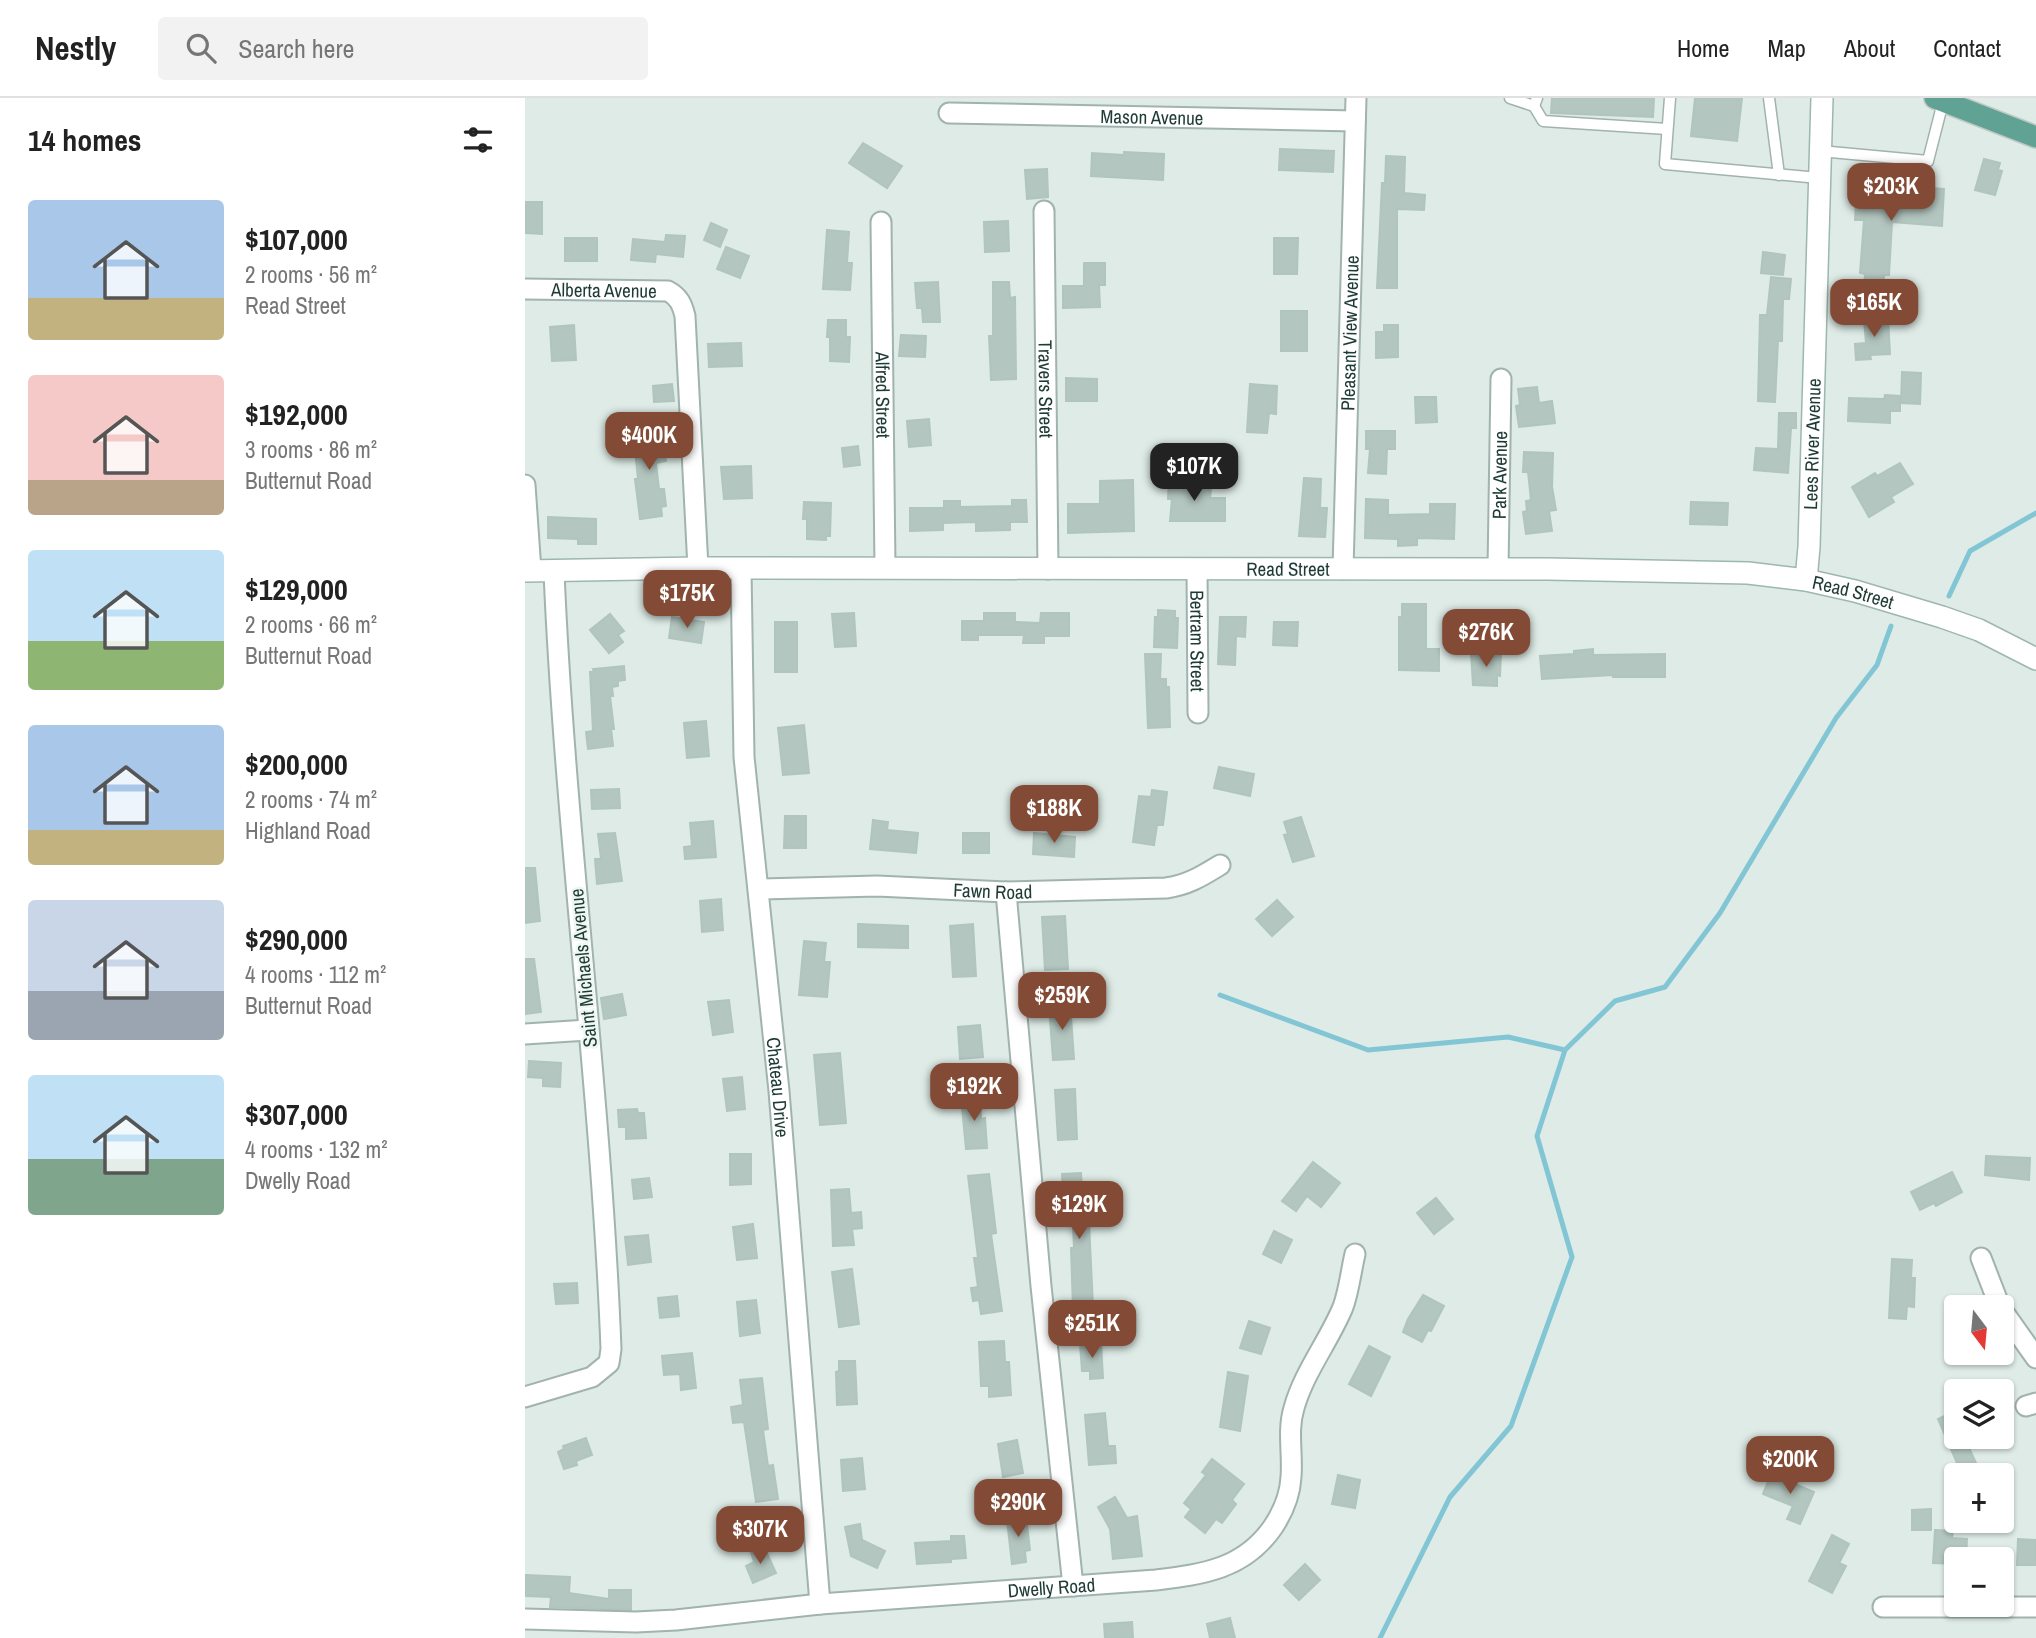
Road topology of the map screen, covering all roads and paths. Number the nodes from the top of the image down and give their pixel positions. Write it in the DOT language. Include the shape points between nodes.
graph roads {
  1 [pos="1356,98"];
  2 [pos="1510,98"];
  3 [pos="1670,98"];
  4 [pos="1769,98"];
  5 [pos="1822,98"];
  6 [pos="1938,99"];
  7 [pos="1535,102"];
  8 [pos="949,113"];
  9 [pos="1355,121"];
  10 [pos="1667,129"];
  11 [pos="2036,137"];
  12 [pos="1820,151"];
  13 [pos="1779,175"];
  14 [pos="1819,178"];
  15 [pos="1044,211"];
  16 [pos="881,222"];
  17 [pos="525,289"];
  18 [pos="1501,379"];
  19 [pos="525,485"];
  20 [pos="698,568"];
  21 [pos="885,568"];
  22 [pos="741,569"];
  23 [pos="1048,569"];
  24 [pos="1197,569"];
  25 [pos="1343,569"];
  26 [pos="1498,569"];
  27 [pos="528,571"];
  28 [pos="554,572"];
  29 [pos="1806,580"];
  30 [pos="2036,659"];
  31 [pos="1198,713"];
  32 [pos="1220,865"];
  33 [pos="760,889"];
  34 [pos="1006,892"];
  35 [pos="588,1030"];
  36 [pos="525,1034"];
  37 [pos="1355,1254"];
  38 [pos="1981,1258"];
  39 [pos="1996,1295"];
  40 [pos="2014,1327"];
  41 [pos="2036,1358"];
  42 [pos="525,1397"];
  43 [pos="1073,1586"];
  44 [pos="820,1604"];
  45 [pos="1883,1606"];
  46 [pos="2036,1608"];
  47 [pos="525,1619"];
  1 -- 9 [label="street, Pleasant View Avenue"];
  2 -- 7 [label="lane"];
  3 -- 10 [label="lane"];
  4 -- 13 [label="lane"];
  5 -- 12 [label="main road, Lees River Avenue"];
  6 -- 11 [label="main road"];
  6 -- 12 [label="lane" via="1928,161"];
  7 -- 10 [label="lane" via="1543,121"];
  8 -- 9 [label="street, Mason Avenue"];
  9 -- 25 [label="street, Pleasant View Avenue"];
  10 -- 13 [label="lane" via="1664,164"];
  12 -- 14 [label="main road, Lees River Avenue"];
  13 -- 14 [label="lane"];
  14 -- 29 [label="main road, Lees River Avenue"];
  15 -- 23 [label="street, Travers Street"];
  16 -- 21 [label="street, Alfred Street"];
  17 -- 20 [label="street, Alberta Avenue" via="668,291 679,299 685,316"];
  18 -- 26 [label="street, Park Avenue"];
  19 -- 27 [label="street"];
  20 -- 22 [label="main road, Read Street"];
  20 -- 28 [label="main road, Read Street"];
  21 -- 22 [label="main road, Read Street"];
  21 -- 23 [label="main road, Read Street"];
  22 -- 33 [label="street, Chateau Drive" via="744,757"];
  23 -- 24 [label="main road, Read Street"];
  24 -- 25 [label="main road, Read Street"];
  24 -- 31 [label="street, Bertram Street"];
  25 -- 26 [label="main road, Read Street"];
  26 -- 29 [label="main road, Read Street" via="1748,573"];
  27 -- 28 [label="main road, Read Street"];
  28 -- 35 [label="street, Saint Michaels Avenue"];
  29 -- 30 [label="main road, Read Street" via="1942,617"];
  32 -- 34 [label="street, Fawn Road" via="1182,886"];
  33 -- 34 [label="street, Fawn Road"];
  33 -- 44 [label="street, Chateau Drive"];
  34 -- 43 [label="street"];
  35 -- 36 [label="street"];
  35 -- 42 [label="street, Saint Michaels Avenue" via="607,1229 611,1349 608,1364 592,1377"];
  37 -- 43 [label="street, Dwelly Road" via="1344,1305 1294,1408 1288,1497 1261,1544 1240,1560 1195,1575"];
  38 -- 39 [label="street"];
  40 -- 41 [label="street"];
  43 -- 44 [label="street, Dwelly Road"];
  44 -- 47 [label="street, Dwelly Road" via="663,1620"];
  45 -- 46 [label="street"];
}
